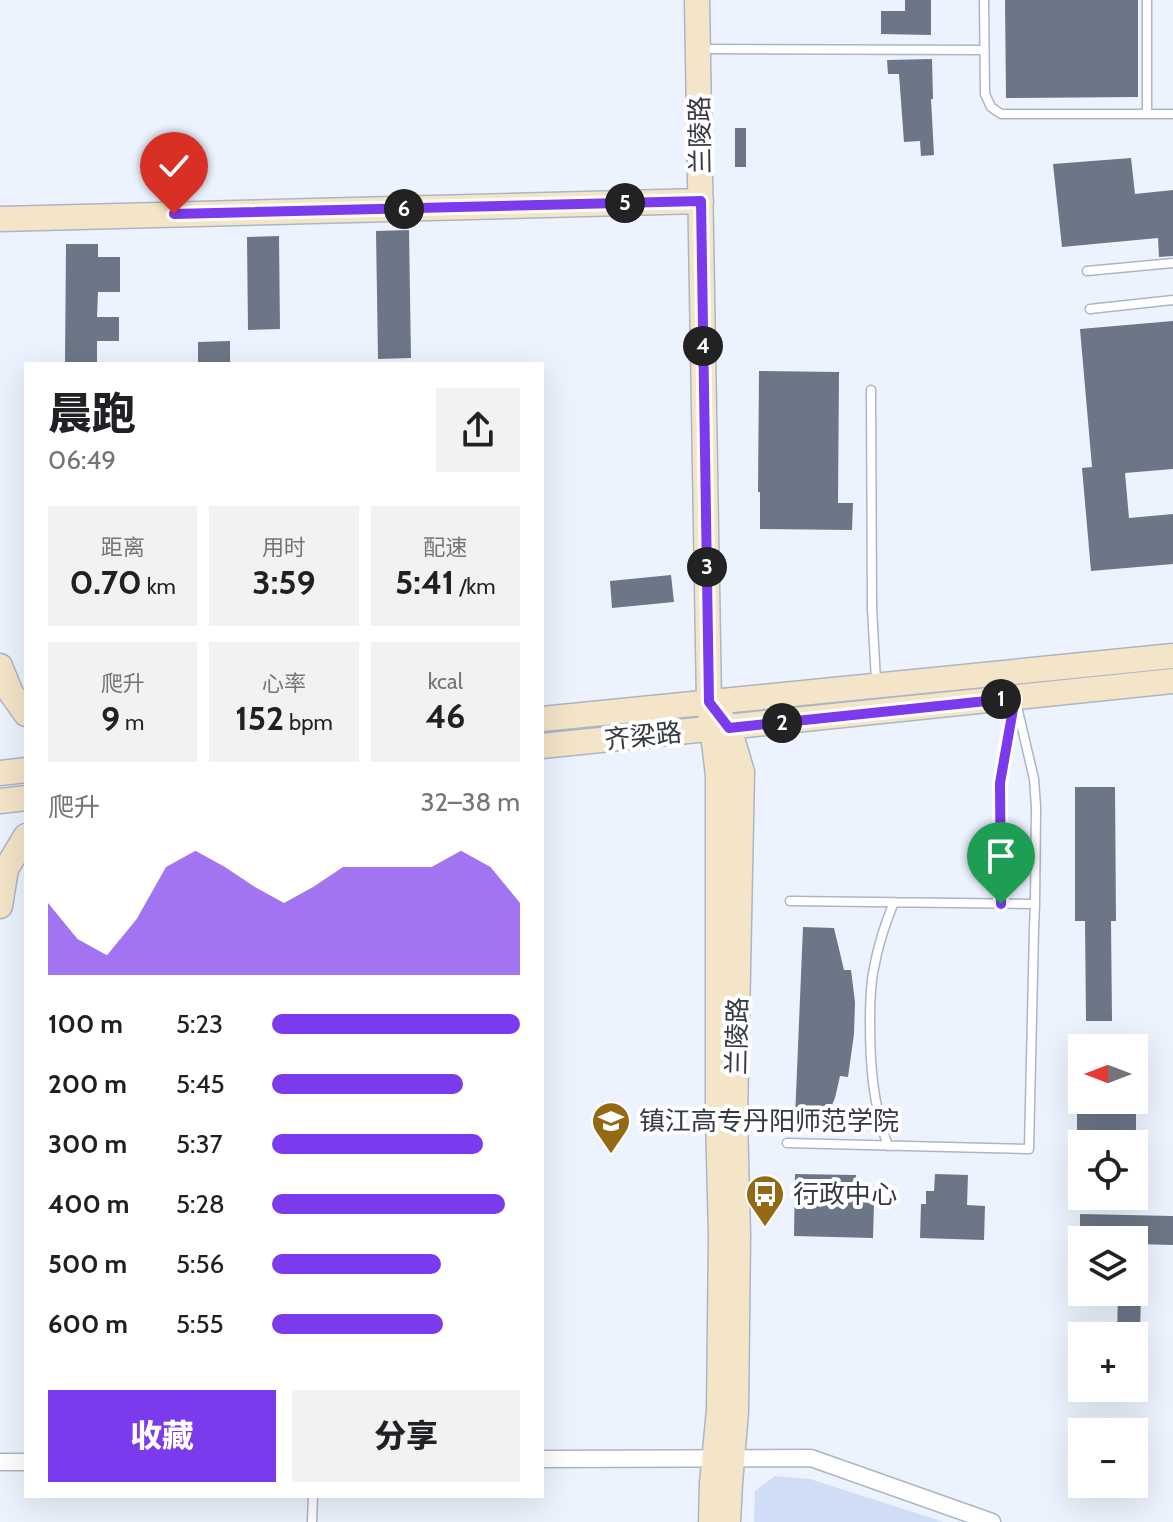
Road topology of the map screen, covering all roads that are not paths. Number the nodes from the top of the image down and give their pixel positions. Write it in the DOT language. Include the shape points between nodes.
graph roads {
  1 [pos="697,0"];
  2 [pos="984,0"];
  3 [pos="1147,0"];
  4 [pos="698,49"];
  5 [pos="984,50"];
  6 [pos="1147,114"];
  7 [pos="1173,114"];
  8 [pos="701,201"];
  9 [pos="0,219"];
  10 [pos="1173,263"];
  11 [pos="1087,271"];
  12 [pos="1173,300"];
  13 [pos="1090,309"];
  14 [pos="871,390"];
  15 [pos="1173,656"];
  16 [pos="0,666"];
  17 [pos="1173,681"];
  18 [pos="876,686"];
  19 [pos="1015,698"];
  20 [pos="709,702"];
  21 [pos="24,711"];
  22 [pos="544,719"];
  23 [pos="721,729"];
  24 [pos="544,746"];
  25 [pos="24,770"];
  26 [pos="0,773"];
  27 [pos="24,798"];
  28 [pos="0,801"];
  29 [pos="24,839"];
  30 [pos="790,901"];
  31 [pos="894,902"];
  32 [pos="1001,904"];
  33 [pos="1035,904"];
  34 [pos="0,906"];
  35 [pos="787,1143"];
  36 [pos="888,1146"];
  37 [pos="723,1458"];
  38 [pos="544,1459"];
  39 [pos="0,1462"];
  40 [pos="24,1462"];
  41 [pos="313,1498"];
  42 [pos="312,1522"];
  43 [pos="711,1522"];
  44 [pos="728,1522"];
  45 [pos="992,1522"];
  1 -- 4 [label="street, 兰陵路"];
  2 -- 5 [label="lane"];
  3 -- 6 [label="lane"];
  4 -- 5 [label="lane"];
  4 -- 8 [label="street, 兰陵路"];
  5 -- 6 [label="lane" via="985,94 1001,114"];
  6 -- 7 [label="lane"];
  8 -- 9 [label="street"];
  8 -- 20 [label="street, 兰陵路"];
  10 -- 11 [label="lane"];
  12 -- 13 [label="lane"];
  14 -- 18 [label="lane"];
  15 -- 18 [label="street, 齐梁路"];
  16 -- 21 [label="street"];
  17 -- 19 [label="street, 齐梁路"];
  18 -- 20 [label="street, 齐梁路"];
  19 -- 23 [label="street, 齐梁路"];
  19 -- 32 [label="lane" via="1000,783"];
  19 -- 33 [label="lane" via="1034,779"];
  20 -- 22 [label="street, 齐梁路"];
  20 -- 23 [label="street, 兰陵路"];
  23 -- 24 [label="street, 齐梁路"];
  23 -- 37 [label="street, 兰陵路" via="718,1118"];
  25 -- 26 [label="street"];
  27 -- 28 [label="street"];
  29 -- 34 [label="street" via="6,869"];
  30 -- 31 [label="lane"];
  31 -- 32 [label="lane"];
  31 -- 36 [label="lane" via="873,970 870,1002 872,1084"];
  32 -- 33 [label="lane"];
  33 -- 36 [label="lane" via="1029,1149"];
  35 -- 36 [label="lane"];
  37 -- 38 [label="street"];
  37 -- 43 [label="street, 兰陵路" via="712,1483"];
  37 -- 44 [label="street, 兰陵路"];
  37 -- 45 [label="street" via="811,1458"];
  39 -- 40 [label="street"];
  41 -- 42 [label="lane"];
}
